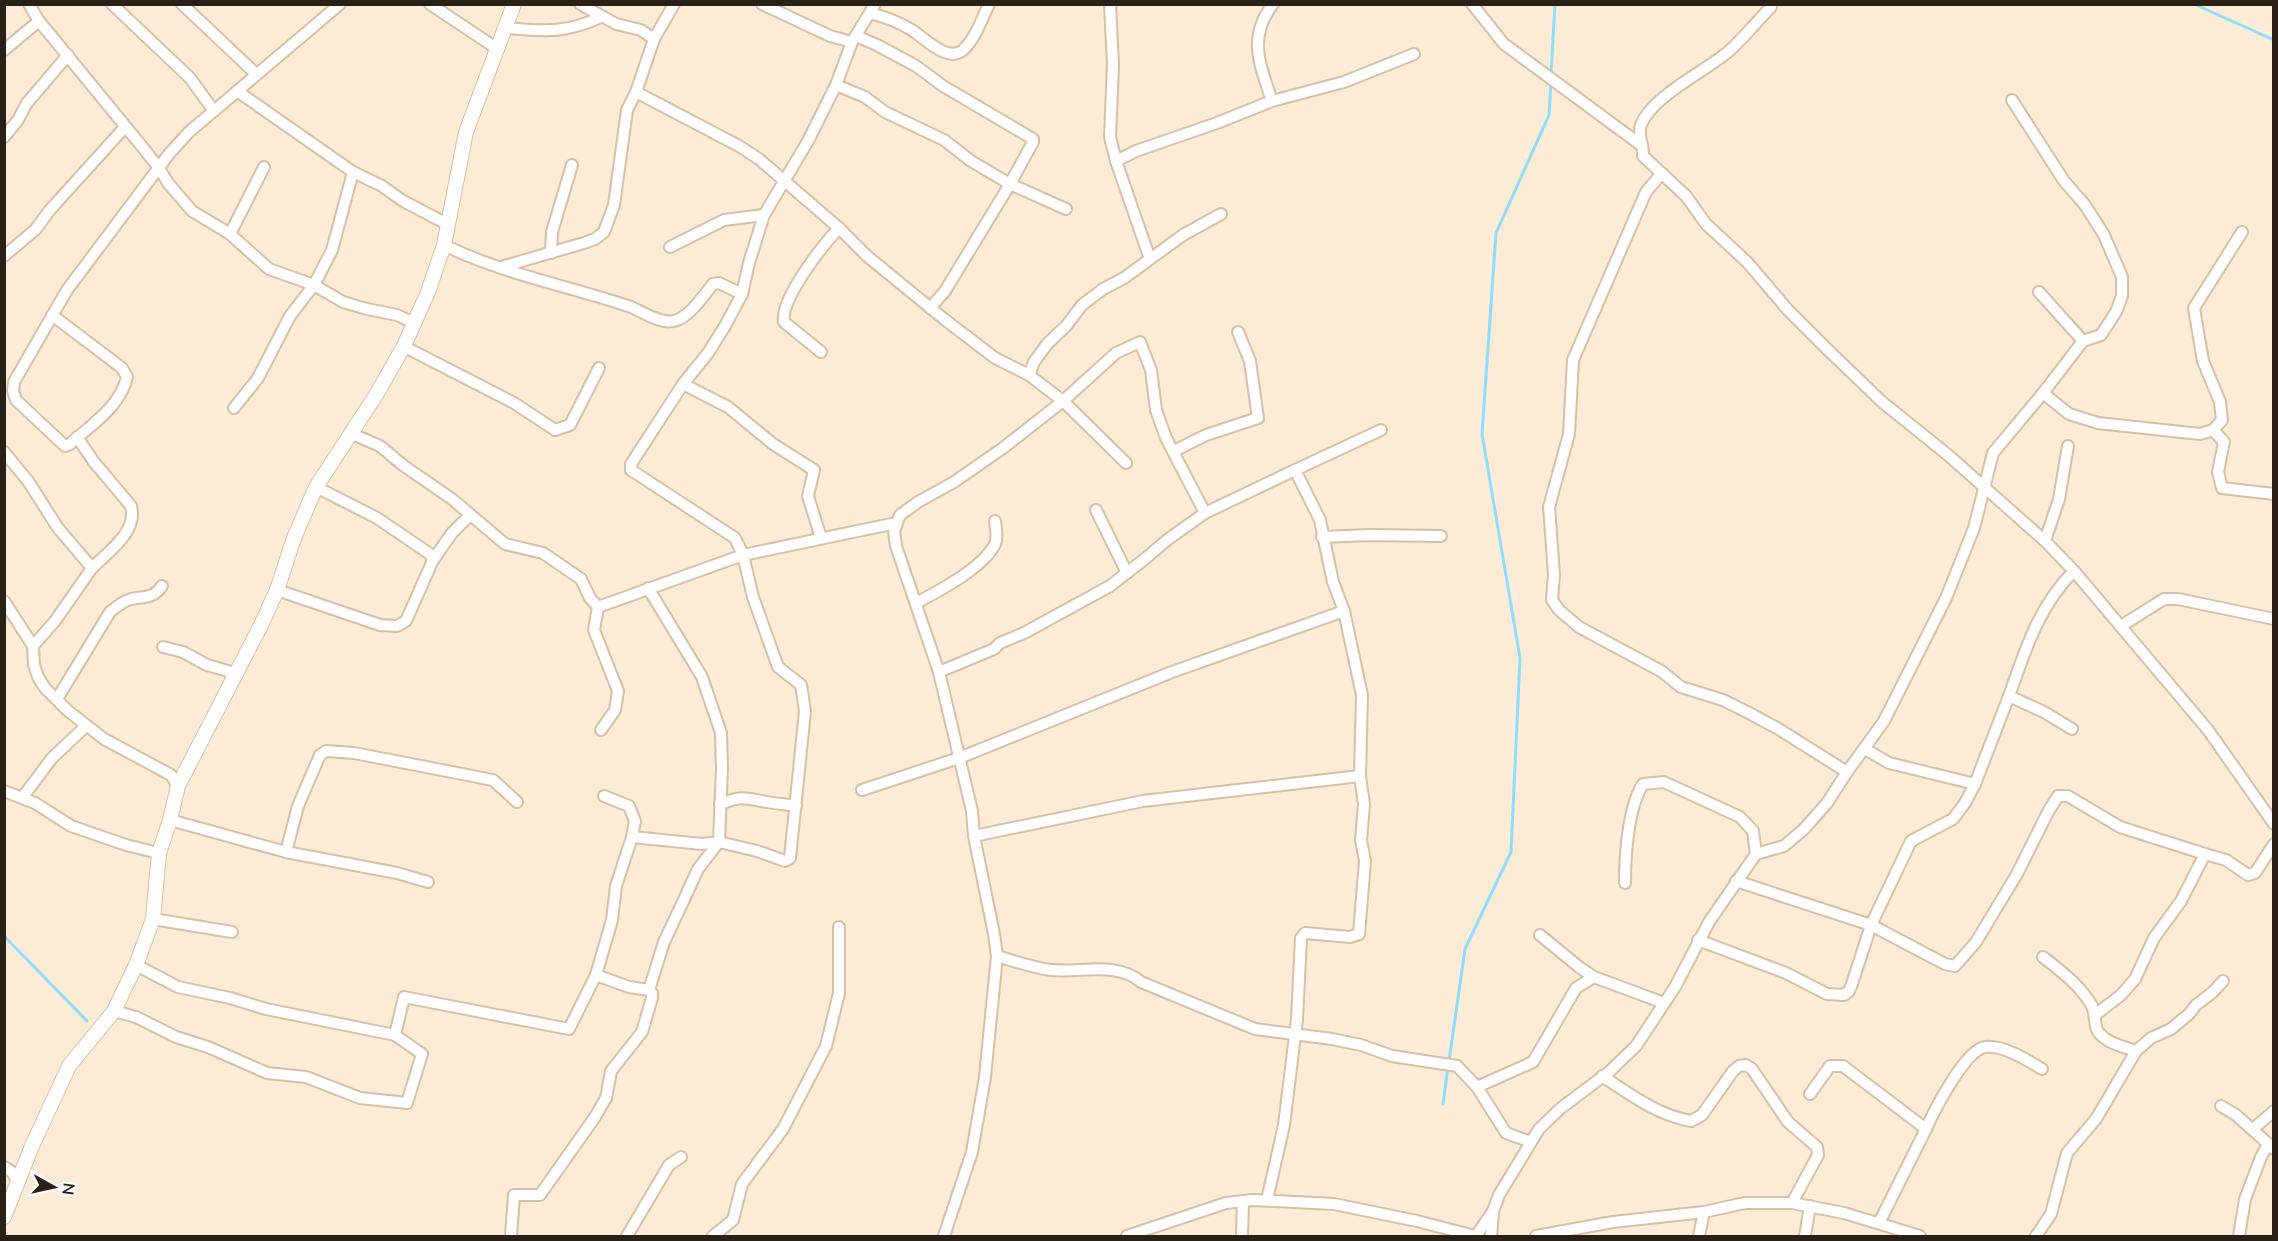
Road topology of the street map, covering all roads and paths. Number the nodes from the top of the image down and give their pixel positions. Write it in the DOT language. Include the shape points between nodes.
graph roads {
  1 [pos="29,4"];
  2 [pos="112,4"];
  3 [pos="182,4"];
  4 [pos="340,4"];
  5 [pos="430,4"];
  6 [pos="514,4"];
  7 [pos="580,4"];
  8 [pos="674,4"];
  9 [pos="762,4"];
  10 [pos="989,4"];
  11 [pos="1110,4"];
  12 [pos="1273,4"];
  13 [pos="1472,4"];
  14 [pos="1771,7"];
  15 [pos="872,9"];
  16 [pos="601,17"];
  17 [pos="39,21"];
  18 [pos="506,28"];
  19 [pos="654,39"];
  20 [pos="854,39"];
  21 [pos="496,48"];
  22 [pos="4,50"];
  23 [pos="1414,54"];
  24 [pos="68,56"];
  25 [pos="256,74"];
  26 [pos="836,85"];
  27 [pos="237,91"];
  28 [pos="636,92"];
  29 [pos="2012,100"];
  30 [pos="1272,101"];
  31 [pos="214,111"];
  32 [pos="125,127"];
  33 [pos="4,137"];
  34 [pos="1644,147"];
  35 [pos="1116,160"];
  36 [pos="572,165"];
  37 [pos="264,167"];
  38 [pos="159,168"];
  39 [pos="353,172"];
  40 [pos="1661,174"];
  41 [pos="785,180"];
  42 [pos="1010,184"];
  43 [pos="1066,209"];
  44 [pos="1221,214"];
  45 [pos="764,215"];
  46 [pos="449,225"];
  47 [pos="839,228"];
  48 [pos="2242,232"];
  49 [pos="231,234"];
  50 [pos="444,245"];
  51 [pos="670,247"];
  52 [pos="551,253"];
  53 [pos="4,256"];
  54 [pos="1150,259"];
  55 [pos="501,267"];
  56 [pos="314,285"];
  57 [pos="2038,292"];
  58 [pos="742,294"];
  59 [pos="930,308"];
  60 [pos="52,315"];
  61 [pos="414,323"];
  62 [pos="1238,332"];
  63 [pos="2083,341"];
  64 [pos="403,346"];
  65 [pos="821,352"];
  66 [pos="599,368"];
  67 [pos="1029,375"];
  68 [pos="682,384"];
  69 [pos="2043,393"];
  70 [pos="1063,401"];
  71 [pos="234,408"];
  72 [pos="1381,430"];
  73 [pos="2212,430"];
  74 [pos="350,434"];
  75 [pos="77,437"];
  76 [pos="2067,446"];
  77 [pos="1174,451"];
  78 [pos="4,452"];
  79 [pos="1126,463"];
  80 [pos="1295,470"];
  81 [pos="316,487"];
  82 [pos="1983,488"];
  83 [pos="2274,494"];
  84 [pos="1096,510"];
  85 [pos="1205,513"];
  86 [pos="470,515"];
  87 [pos="995,521"];
  88 [pos="896,523"];
  89 [pos="1441,536"];
  90 [pos="1322,537"];
  91 [pos="821,538"];
  92 [pos="2045,541"];
  93 [pos="743,555"];
  94 [pos="433,560"];
  95 [pos="92,568"];
  96 [pos="2074,571"];
  97 [pos="1127,573"];
  98 [pos="162,586"];
  99 [pos="648,588"];
  100 [pos="277,590"];
  101 [pos="4,601"];
  102 [pos="916,603"];
  103 [pos="598,607"];
  104 [pos="1344,611"];
  105 [pos="2274,619"];
  106 [pos="2121,626"];
  107 [pos="33,646"];
  108 [pos="163,647"];
  109 [pos="939,672"];
  110 [pos="234,678"];
  111 [pos="2009,696"];
  112 [pos="57,699"];
  113 [pos="86,726"];
  114 [pos="2072,729"];
  115 [pos="601,730"];
  116 [pos="1865,748"];
  117 [pos="959,758"];
  118 [pos="1846,772"];
  119 [pos="1360,776"];
  120 [pos="1975,784"];
  121 [pos="178,786"];
  122 [pos="862,790"];
  123 [pos="4,791"];
  124 [pos="604,796"];
  125 [pos="22,798"];
  126 [pos="517,802"];
  127 [pos="720,804"];
  128 [pos="796,806"];
  129 [pos="170,820"];
  130 [pos="2274,824"];
  131 [pos="974,836"];
  132 [pos="632,837"];
  133 [pos="719,842"];
  134 [pos="2274,844"];
  135 [pos="286,852"];
  136 [pos="159,853"];
  137 [pos="1756,854"];
  138 [pos="2205,854"];
  139 [pos="1736,881"];
  140 [pos="428,882"];
  141 [pos="1625,883"];
  142 [pos="153,919"];
  143 [pos="1870,925"];
  144 [pos="839,927"];
  145 [pos="232,932"];
  146 [pos="1540,935"];
  147 [pos="1698,940"];
  148 [pos="997,956"];
  149 [pos="2043,957"];
  150 [pos="136,965"];
  151 [pos="596,975"];
  152 [pos="1594,976"];
  153 [pos="2223,981"];
  154 [pos="649,990"];
  155 [pos="1664,1003"];
  156 [pos="114,1011"];
  157 [pos="2095,1015"];
  158 [pos="394,1035"];
  159 [pos="1295,1035"];
  160 [pos="2136,1051"];
  161 [pos="2042,1069"];
  162 [pos="1602,1076"];
  163 [pos="1477,1087"];
  164 [pos="1810,1094"];
  165 [pos="2221,1106"];
  166 [pos="2274,1111"];
  167 [pos="2253,1129"];
  168 [pos="1926,1130"];
  169 [pos="1531,1142"];
  170 [pos="2271,1146"];
  171 [pos="681,1157"];
  172 [pos="4,1167"];
  173 [pos="18,1182"];
  174 [pos="1267,1200"];
  175 [pos="1243,1201"];
  176 [pos="1792,1203"];
  177 [pos="1810,1206"];
  178 [pos="1493,1211"];
  179 [pos="1704,1212"];
  180 [pos="4,1216"];
  181 [pos="1879,1222"];
  182 [pos="1454,1233"];
  183 [pos="511,1236"];
  184 [pos="627,1236"];
  185 [pos="713,1236"];
  186 [pos="944,1236"];
  187 [pos="1127,1236"];
  188 [pos="1242,1236"];
  189 [pos="1476,1236"];
  190 [pos="1491,1236"];
  191 [pos="1536,1236"];
  192 [pos="1699,1236"];
  193 [pos="1805,1236"];
  194 [pos="1920,1236"];
  195 [pos="2036,1236"];
  196 [pos="2239,1236"];
  1 -- 17 [label="street"];
  2 -- 31 [label="street" via="189,78"];
  3 -- 25 [label="street"];
  4 -- 25 [label="street"];
  5 -- 21 [label="street"];
  6 -- 18 [label="street"];
  7 -- 16 [label="street"];
  8 -- 19 [label="street"];
  9 -- 20 [label="street" via="830,36"];
  10 -- 15 [label="street" via="964,49 948,54"];
  11 -- 35 [label="street" via="1110,136"];
  12 -- 30 [label="street" via="1258,37 1260,65"];
  13 -- 34 [label="street" via="1504,44"];
  14 -- 34 [label="street" via="1731,50 1672,90 1646,116 1639,137"];
  15 -- 20 [label="street"];
  16 -- 18 [label="street" via="574,28"];
  16 -- 19 [label="street" via="641,30"];
  17 -- 22 [label="street"];
  17 -- 24 [label="street"];
  18 -- 21 [label="street"];
  19 -- 28 [label="street"];
  20 -- 26 [label="street"];
  20 -- 42 [label="street" via="877,45 915,66 1033,139"];
  21 -- 46 [label="street" via="466,132"];
  23 -- 30 [label="street" via="1344,82"];
  24 -- 32 [label="street"];
  24 -- 33 [label="street" via="27,103"];
  25 -- 27 [label="street"];
  26 -- 41 [label="street"];
  26 -- 42 [label="street" via="944,141"];
  27 -- 31 [label="street"];
  27 -- 39 [label="street"];
  28 -- 41 [label="street" via="739,146"];
  28 -- 52 [label="street" via="627,110 614,205 604,232 595,239"];
  29 -- 63 [label="street" via="2064,181 2085,204 2122,277 2116,312 2101,335"];
  30 -- 35 [label="street"];
  31 -- 38 [label="street" via="189,132"];
  32 -- 38 [label="street"];
  32 -- 53 [label="street" via="36,229"];
  34 -- 40 [label="street" via="1643,156"];
  35 -- 54 [label="street"];
  36 -- 52 [label="street" via="552,232"];
  37 -- 49 [label="street"];
  38 -- 49 [label="street" via="192,211"];
  38 -- 60 [label="street"];
  39 -- 46 [label="street"];
  39 -- 56 [label="street" via="332,250"];
  40 -- 82 [label="street" via="1827,349"];
  40 -- 118 [label="street" via="1646,192 1573,360 1569,434 1549,507 1552,600 1579,627 1661,670 1681,687 1749,713"];
  41 -- 45 [label="street"];
  41 -- 47 [label="street"];
  42 -- 43 [label="street"];
  42 -- 59 [label="street" via="945,291"];
  44 -- 54 [label="street"];
  45 -- 51 [label="street" via="724,220"];
  45 -- 58 [label="street"];
  46 -- 50 [label="street"];
  47 -- 59 [label="street"];
  47 -- 65 [label="street" via="822,246 783,313 784,322"];
  48 -- 73 [label="street" via="2194,308 2204,361 2220,402 2222,420"];
  49 -- 56 [label="street" via="269,269"];
  50 -- 55 [label="street"];
  50 -- 61 [label="street"];
  52 -- 55 [label="street"];
  54 -- 67 [label="street" via="1082,305 1048,343"];
  55 -- 58 [label="street" via="665,321 687,314 713,284"];
  56 -- 61 [label="street" via="343,302"];
  56 -- 71 [label="street" via="290,316 258,378"];
  57 -- 63 [label="street"];
  58 -- 68 [label="street" via="708,353"];
  59 -- 67 [label="street" via="995,358"];
  60 -- 75 [label="street" via="18,374 13,391 16,400 58,441 65,446"];
  60 -- 75 [label="street" via="122,368 128,377 115,404"];
  61 -- 64 [label="street"];
  62 -- 77 [label="street" via="1250,361 1258,418 1206,435"];
  63 -- 69 [label="street"];
  64 -- 66 [label="street" via="514,403 555,430 570,425"];
  64 -- 74 [label="street"];
  67 -- 70 [label="street"];
  68 -- 91 [label="street" via="729,407 773,444 814,470 808,496"];
  68 -- 93 [label="street" via="631,464 632,470 735,538"];
  69 -- 73 [label="street" via="2069,414 2098,423 2200,434"];
  69 -- 82 [label="street" via="1992,453"];
  70 -- 77 [label="street" via="1116,353 1140,342 1151,370 1156,410"];
  70 -- 79 [label="street"];
  70 -- 88 [label="street" via="954,482 900,515"];
  72 -- 80 [label="street"];
  73 -- 83 [label="street" via="2224,442 2218,472 2222,488"];
  74 -- 81 [label="street"];
  74 -- 86 [label="street" via="380,446"];
  75 -- 95 [label="street" via="131,506 133,514 120,541"];
  76 -- 92 [label="street" via="2059,499"];
  77 -- 85 [label="street"];
  78 -- 95 [label="street"];
  80 -- 85 [label="street"];
  80 -- 90 [label="street" via="1320,520"];
  81 -- 94 [label="street" via="377,518"];
  81 -- 100 [label="street"];
  82 -- 92 [label="street"];
  82 -- 116 [label="street" via="1974,528 1946,598 1900,692"];
  84 -- 97 [label="street"];
  85 -- 97 [label="street"];
  86 -- 94 [label="street"];
  86 -- 103 [label="street" via="505,544 543,553 581,579"];
  87 -- 102 [label="street" via="996,543 986,555 957,580"];
  88 -- 91 [label="street"];
  88 -- 102 [label="street" via="896,546"];
  89 -- 90 [label="street"];
  90 -- 104 [label="street"];
  91 -- 93 [label="street"];
  92 -- 96 [label="street"];
  93 -- 99 [label="street"];
  93 -- 128 [label="street" via="778,667 801,685 805,711"];
  94 -- 100 [label="street" via="406,621 397,626 380,625"];
  95 -- 107 [label="street"];
  96 -- 106 [label="street"];
  96 -- 111 [label="street" via="2058,586 2031,635"];
  97 -- 109 [label="street" via="994,649"];
  98 -- 112 [label="street" via="148,598 131,598 110,612"];
  99 -- 103 [label="street"];
  99 -- 127 [label="street" via="702,677 721,733"];
  100 -- 110 [label="street"];
  101 -- 107 [label="street"];
  102 -- 109 [label="street"];
  103 -- 115 [label="street" via="594,630 618,691 615,710"];
  104 -- 117 [label="street" via="1172,672"];
  104 -- 119 [label="street" via="1362,695"];
  105 -- 106 [label="street" via="2164,599"];
  106 -- 130 [label="street" via="2208,730"];
  107 -- 112 [label="street" via="38,677"];
  108 -- 110 [label="street" via="228,671"];
  109 -- 117 [label="street"];
  110 -- 121 [label="street"];
  111 -- 114 [label="street"];
  111 -- 120 [label="street"];
  112 -- 113 [label="street"];
  113 -- 121 [label="street" via="125,752 171,775"];
  113 -- 125 [label="street" via="52,758"];
  116 -- 118 [label="street"];
  116 -- 120 [label="street" via="1889,763"];
  117 -- 122 [label="street"];
  117 -- 131 [label="street"];
  118 -- 137 [label="street" via="1827,803 1790,842"];
  119 -- 131 [label="street" via="1143,801"];
  119 -- 159 [label="street" via="1365,861 1359,934 1350,937 1305,933"];
  120 -- 143 [label="street" via="1953,819 1911,841"];
  121 -- 129 [label="street"];
  123 -- 125 [label="street"];
  124 -- 132 [label="street" via="629,806 635,821"];
  125 -- 136 [label="street" via="71,826"];
  126 -- 135 [label="street" via="493,780 326,751 320,755 298,806"];
  127 -- 128 [label="street" via="751,797"];
  127 -- 133 [label="street"];
  128 -- 133 [label="street" via="790,858 785,861"];
  129 -- 135 [label="street"];
  129 -- 136 [label="street"];
  131 -- 148 [label="street"];
  132 -- 133 [label="street"];
  132 -- 151 [label="street" via="616,886 612,920"];
  133 -- 154 [label="street" via="698,869 664,942"];
  134 -- 138 [label="street" via="2255,873 2248,875 2226,860"];
  135 -- 140 [label="street"];
  136 -- 142 [label="street"];
  137 -- 139 [label="street"];
  137 -- 141 [label="street" via="1753,831 1740,817 1664,782 1643,783 1629,828"];
  138 -- 143 [label="street" via="2120,827 2068,796 2058,796 1976,942 1955,966"];
  138 -- 157 [label="street" via="2181,901 2154,938 2135,979"];
  139 -- 143 [label="street"];
  139 -- 147 [label="street"];
  142 -- 145 [label="street"];
  142 -- 150 [label="street"];
  143 -- 147 [label="street" via="1849,991 1838,996"];
  144 -- 185 [label="street" via="839,993 826,1046 783,1129 742,1184 733,1220"];
  146 -- 152 [label="street"];
  147 -- 155 [label="street"];
  148 -- 159 [label="street" via="1051,970 1119,970 1255,1029"];
  148 -- 186 [label="street" via="985,1077 972,1152"];
  149 -- 157 [label="street" via="2068,977"];
  150 -- 156 [label="street"];
  150 -- 158 [label="street" via="178,987"];
  151 -- 154 [label="street"];
  151 -- 158 [label="street" via="569,1029 404,998"];
  152 -- 155 [label="street"];
  152 -- 163 [label="street" via="1576,988 1533,1062"];
  153 -- 160 [label="street" via="2171,1029 2151,1038"];
  154 -- 183 [label="street" via="652,998 642,1032 611,1071 606,1098 595,1117 540,1195 514,1195"];
  155 -- 162 [label="street" via="1636,1046"];
  156 -- 158 [label="street" via="267,1073 306,1077 360,1098 407,1103 422,1054"];
  156 -- 173 [label="street" via="69,1066"];
  157 -- 160 [label="street" via="2095,1027 2102,1037"];
  159 -- 163 [label="street" via="1332,1039 1392,1056 1457,1066"];
  159 -- 174 [label="street" via="1284,1125"];
  160 -- 195 [label="street" via="2096,1119 2067,1153 2051,1214"];
  161 -- 168 [label="street" via="2002,1050 1986,1047 1974,1052 1941,1097"];
  162 -- 169 [label="street" via="1549,1119"];
  162 -- 176 [label="street" via="1649,1108 1691,1121 1702,1115 1733,1071 1746,1065 1752,1069 1788,1122 1817,1147 1818,1155"];
  163 -- 169 [label="street" via="1506,1133"];
  164 -- 168 [label="street" via="1830,1066 1843,1066"];
  165 -- 167 [label="street"];
  166 -- 167 [label="street"];
  167 -- 170 [label="street"];
  168 -- 181 [label="street"];
  169 -- 178 [label="street"];
  170 -- 196 [label="street" via="2260,1157 2245,1199"];
  171 -- 184 [label="street" via="669,1165"];
  172 -- 173 [label="street"];
  173 -- 180 [label="street"];
  174 -- 175 [label="street"];
  174 -- 182 [label="street" via="1334,1204"];
  175 -- 187 [label="street"];
  175 -- 188 [label="street"];
  176 -- 177 [label="street"];
  176 -- 179 [label="street" via="1745,1203"];
  177 -- 181 [label="street"];
  177 -- 193 [label="street"];
  178 -- 189 [label="street"];
  178 -- 190 [label="street"];
  179 -- 191 [label="street"];
  179 -- 192 [label="street"];
  181 -- 194 [label="street"];
  182 -- 189 [label="street"];
}
